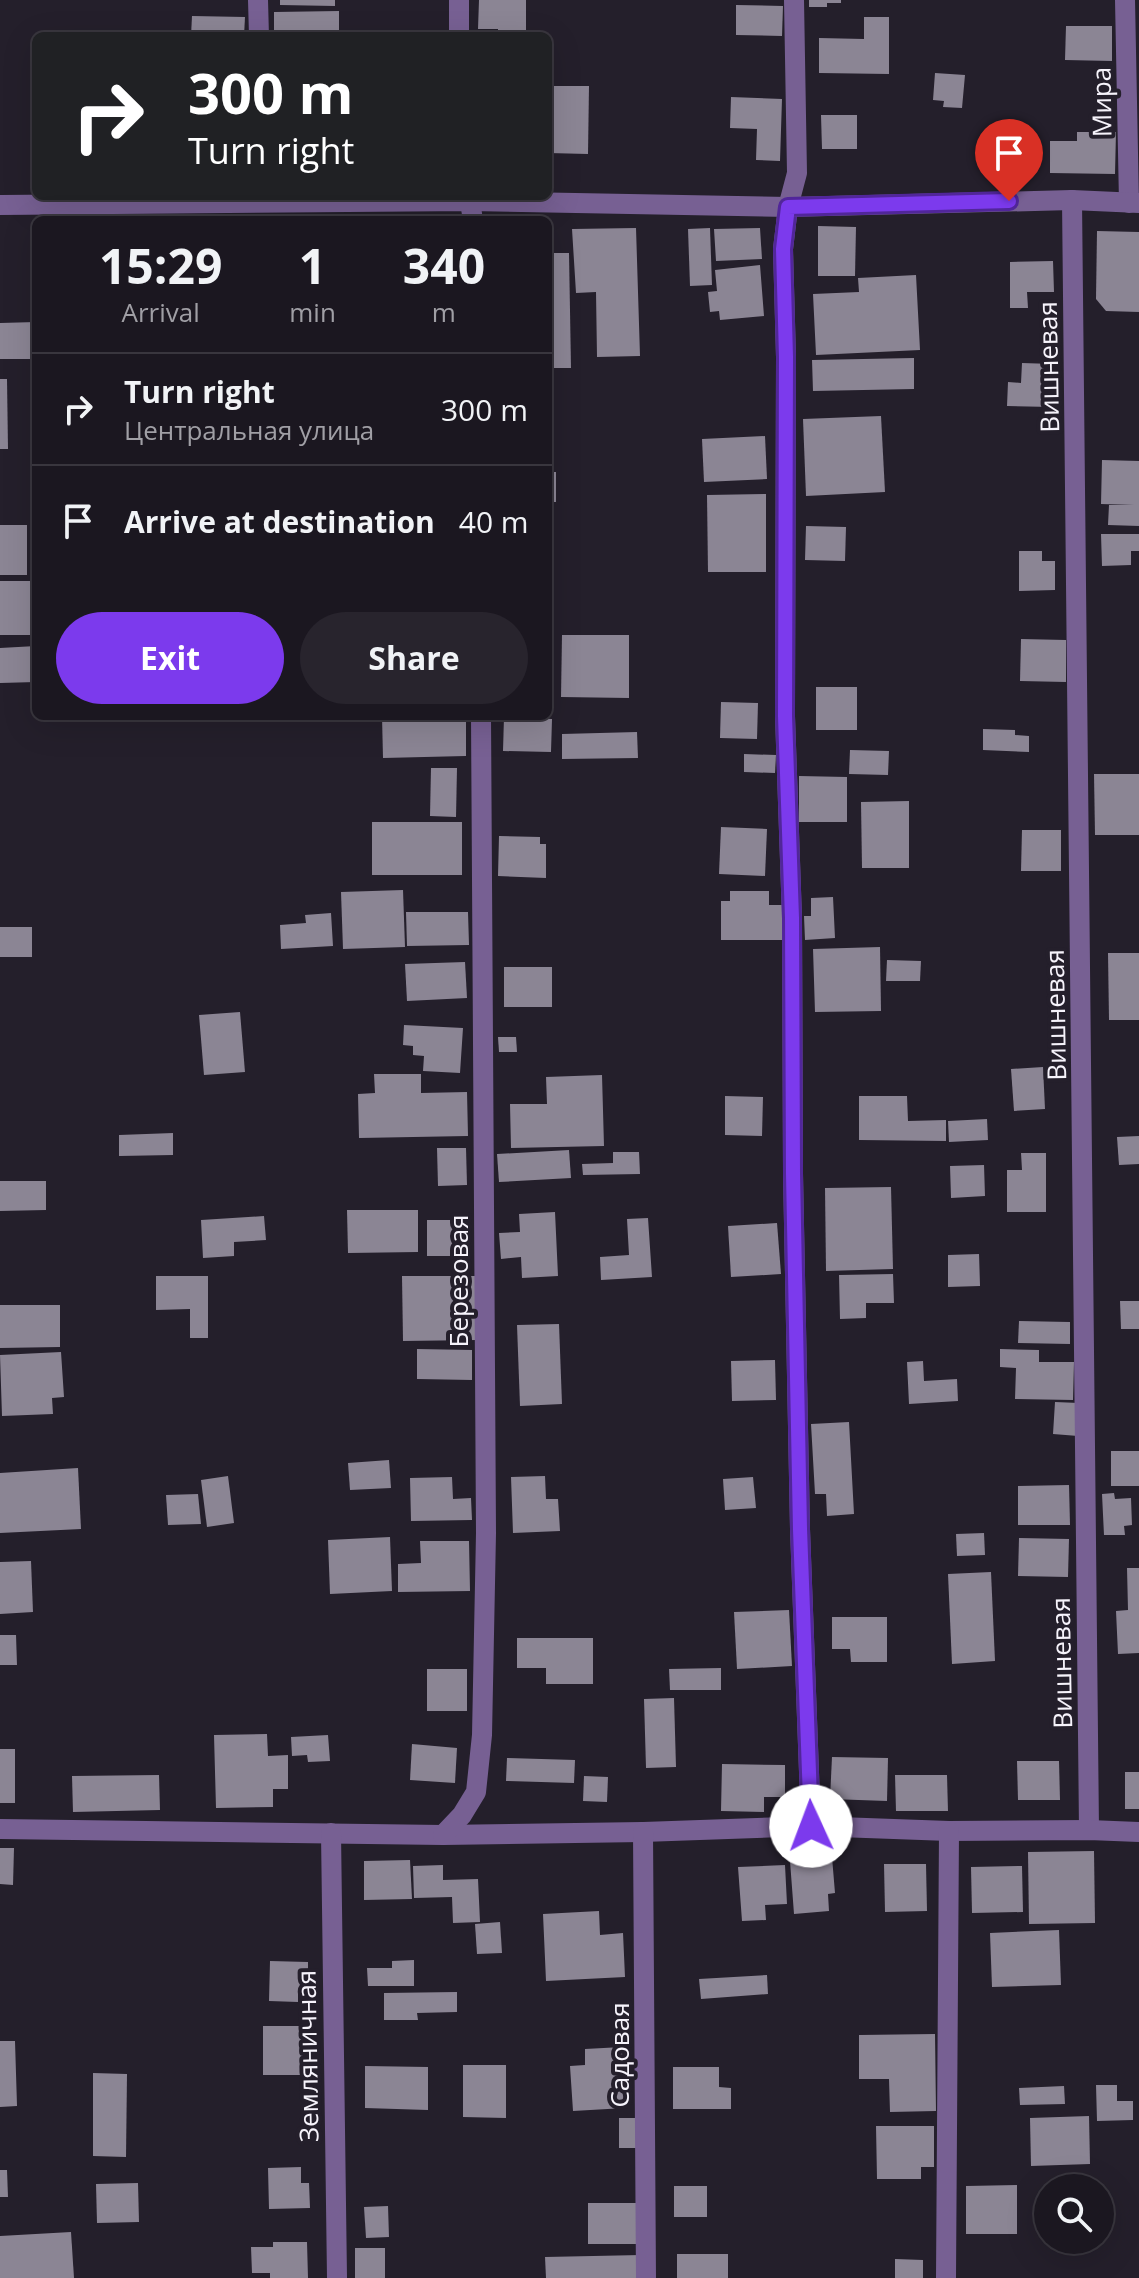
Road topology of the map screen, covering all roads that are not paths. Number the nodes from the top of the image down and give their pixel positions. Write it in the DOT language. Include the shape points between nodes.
graph roads {
  1 [pos="258,0"];
  2 [pos="459,0"];
  3 [pos="794,0"];
  4 [pos="1125,0"];
  5 [pos="259,32"];
  6 [pos="459,32"];
  7 [pos="260,200"];
  8 [pos="1072,200"];
  9 [pos="1134,203"];
  10 [pos="0,205"];
  11 [pos="471,206"];
  12 [pos="788,207"];
  13 [pos="481,720"];
  14 [pos="811,1826"];
  15 [pos="0,1829"];
  16 [pos="1089,1830"];
  17 [pos="949,1831"];
  18 [pos="643,1832"];
  19 [pos="1139,1832"];
  20 [pos="331,1833"];
  21 [pos="443,1835"];
  22 [pos="337,2278"];
  23 [pos="646,2278"];
  24 [pos="946,2278"];
  1 -- 5 [label="street"];
  2 -- 6 [label="street"];
  3 -- 12 [label="street" via="797,173"];
  4 -- 9 [label="street, Мира"];
  7 -- 10 [label="street"];
  7 -- 11 [label="street"];
  8 -- 9 [label="street"];
  8 -- 12 [label="street"];
  8 -- 16 [label="street, Вишневая"];
  11 -- 12 [label="street"];
  12 -- 14 [label="street" via="783,249 785,716 800,1529"];
  13 -- 21 [label="street, Березовая" via="486,1517 482,1735 476,1792"];
  14 -- 17 [label="street"];
  14 -- 18 [label="street"];
  15 -- 20 [label="street"];
  16 -- 17 [label="street"];
  16 -- 19 [label="street"];
  17 -- 24 [label="street"];
  18 -- 21 [label="street"];
  18 -- 23 [label="street, Садовая"];
  20 -- 21 [label="street"];
  20 -- 22 [label="street, Земляничная"];
}
